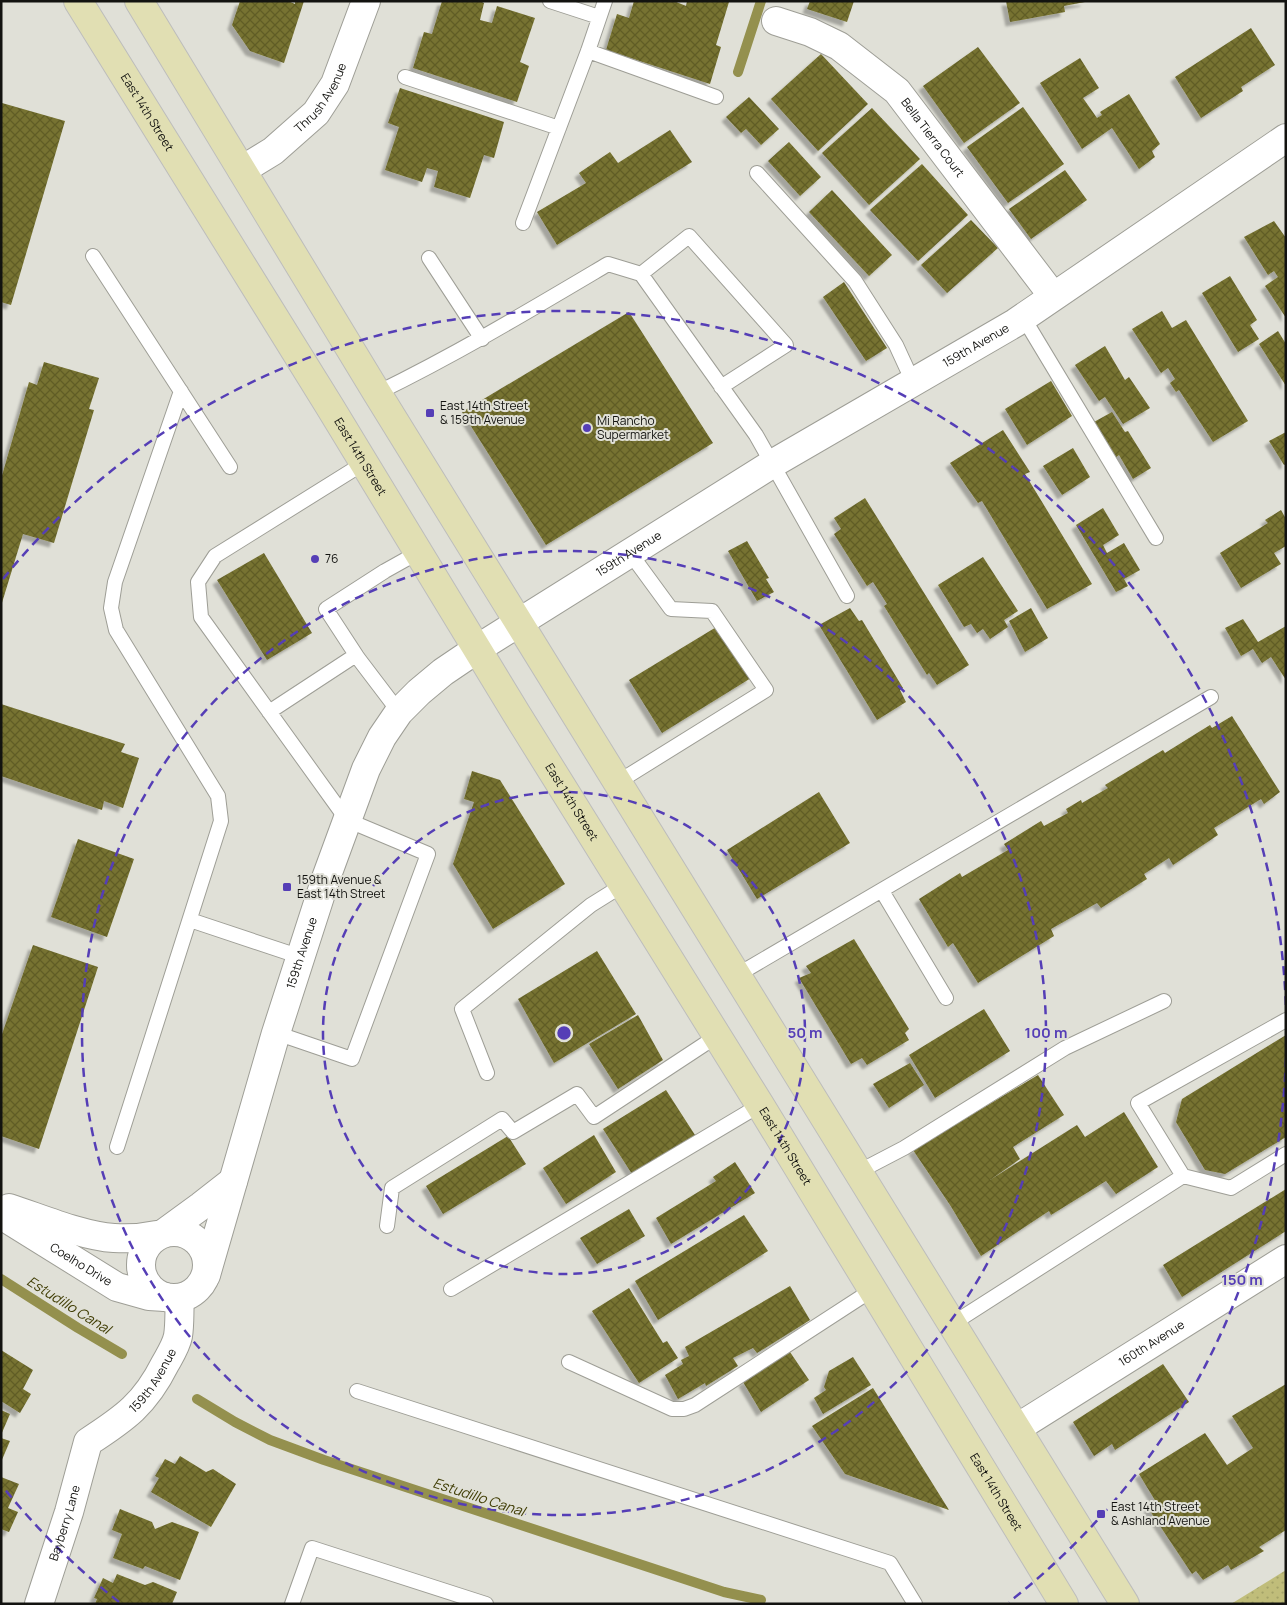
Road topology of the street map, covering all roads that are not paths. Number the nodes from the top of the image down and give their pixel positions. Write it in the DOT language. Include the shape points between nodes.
graph roads {
  1 [pos="78,1"];
  2 [pos="139,1"];
  3 [pos="366,1"];
  4 [pos="550,1"];
  5 [pos="605,1"];
  6 [pos="600,17"];
  7 [pos="776,21"];
  8 [pos="588,51"];
  9 [pos="405,78"];
  10 [pos="716,97"];
  11 [pos="559,128"];
  12 [pos="1286,138"];
  13 [pos="242,170"];
  14 [pos="757,173"];
  15 [pos="523,223"];
  16 [pos="93,256"];
  17 [pos="429,258"];
  18 [pos="641,274"];
  19 [pos="1054,296"];
  20 [pos="1024,317"];
  21 [pos="482,339"];
  22 [pos="913,382"];
  23 [pos="721,387"];
  24 [pos="181,391"];
  25 [pos="377,393"];
  26 [pos="364,463"];
  27 [pos="772,464"];
  28 [pos="230,467"];
  29 [pos="1156,538"];
  30 [pos="419,552"];
  31 [pos="630,553"];
  32 [pos="847,596"];
  33 [pos="519,623"];
  34 [pos="477,649"];
  35 [pos="356,655"];
  36 [pos="1211,697"];
  37 [pos="269,712"];
  38 [pos="399,712"];
  39 [pos="618,782"];
  40 [pos="347,820"];
  41 [pos="623,885"];
  42 [pos="882,891"];
  43 [pos="190,920"];
  44 [pos="301,957"];
  45 [pos="737,976"];
  46 [pos="946,998"];
  47 [pos="1164,1002"];
  48 [pos="1286,1020"];
  49 [pos="276,1033"];
  50 [pos="717,1036"];
  51 [pos="487,1073"];
  52 [pos="760,1106"];
  53 [pos="117,1147"];
  54 [pos="1286,1154"];
  55 [pos="858,1172"];
  56 [pos="1183,1176"];
  57 [pos="233,1181"];
  58 [pos="1,1205"];
  59 [pos="1,1215"];
  60 [pos="387,1226"];
  61 [pos="161,1234"];
  62 [pos="1286,1259"];
  63 [pos="206,1275"];
  64 [pos="451,1289"];
  65 [pos="872,1290"];
  66 [pos="173,1297"];
  67 [pos="952,1324"];
  68 [pos="569,1362"];
  69 [pos="357,1392"];
  70 [pos="1016,1428"];
  71 [pos="88,1442"];
  72 [pos="39,1604"];
  73 [pos="292,1604"];
  74 [pos="486,1604"];
  75 [pos="916,1604"];
  76 [pos="1064,1604"];
  77 [pos="1125,1604"];
  1 -- 26 [label="main road, East 14th Street"];
  2 -- 13 [label="main road"];
  3 -- 13 [label="street, Thrush Avenue" via="335,84 316,113 273,150"];
  4 -- 6 [label="lane"];
  5 -- 6 [label="lane"];
  6 -- 8 [label="lane"];
  7 -- 19 [label="street, Bella Tierra Court" via="839,46 897,91"];
  8 -- 10 [label="lane"];
  8 -- 11 [label="lane"];
  9 -- 11 [label="lane"];
  11 -- 15 [label="lane"];
  12 -- 19 [label="street, 159th Avenue"];
  13 -- 25 [label="main road"];
  14 -- 22 [label="lane" via="856,281 896,345"];
  16 -- 24 [label="lane"];
  17 -- 21 [label="lane"];
  18 -- 21 [label="lane" via="608,264"];
  18 -- 23 [label="lane"];
  18 -- 23 [label="lane" via="689,236 786,345"];
  19 -- 20 [label="street, 159th Avenue"];
  20 -- 22 [label="street, 159th Avenue"];
  20 -- 29 [label="lane"];
  21 -- 25 [label="lane"];
  22 -- 27 [label="street, 159th Avenue"];
  23 -- 27 [label="lane" via="756,435"];
  24 -- 28 [label="lane"];
  24 -- 43 [label="lane" via="115,582 111,608 116,630 218,796 222,821"];
  25 -- 33 [label="main road"];
  26 -- 30 [label="main road, East 14th Street"];
  26 -- 37 [label="lane" via="215,556 198,582 201,617"];
  27 -- 31 [label="street, 159th Avenue"];
  27 -- 32 [label="lane"];
  30 -- 34 [label="main road, East 14th Street"];
  30 -- 35 [label="lane" via="326,609"];
  31 -- 33 [label="street, 159th Avenue"];
  31 -- 39 [label="lane" via="671,609 712,611 766,690"];
  33 -- 34 [label="street, 159th Avenue"];
  33 -- 39 [label="main road"];
  34 -- 38 [label="street, 159th Avenue" via="437,677"];
  34 -- 41 [label="main road, East 14th Street"];
  35 -- 37 [label="lane"];
  35 -- 38 [label="lane"];
  36 -- 42 [label="lane"];
  37 -- 40 [label="lane"];
  38 -- 40 [label="street, 159th Avenue" via="366,769"];
  39 -- 45 [label="main road"];
  40 -- 44 [label="street, 159th Avenue"];
  40 -- 49 [label="lane" via="428,854 352,1059"];
  41 -- 50 [label="main road, East 14th Street"];
  41 -- 51 [label="lane" via="591,905 462,1009"];
  42 -- 45 [label="lane"];
  42 -- 46 [label="lane"];
  43 -- 44 [label="lane"];
  43 -- 53 [label="lane"];
  44 -- 49 [label="street, 159th Avenue"];
  45 -- 55 [label="main road"];
  47 -- 55 [label="lane" via="1065,1048 904,1148"];
  48 -- 56 [label="lane" via="1138,1103"];
  49 -- 57 [label="street, 159th Avenue"];
  50 -- 52 [label="main road, East 14th Street"];
  50 -- 60 [label="lane" via="594,1117 577,1094 513,1132 502,1119 392,1188"];
  52 -- 64 [label="lane"];
  52 -- 65 [label="main road, East 14th Street"];
  54 -- 56 [label="lane" via="1232,1188"];
  55 -- 67 [label="main road"];
  56 -- 67 [label="lane"];
  57 -- 61 [label="street"];
  57 -- 63 [label="street, 159th Avenue"];
  58 -- 61 [label="street, Coelho Drive" via="113,1238"];
  59 -- 66 [label="street, Coelho Drive" via="117,1287 149,1296"];
  61 -- 63 [label="street" via="180,1232 200,1243 208,1264"];
  61 -- 66 [label="street" via="143,1252 142,1274 155,1292"];
  62 -- 70 [label="street, 160th Avenue"];
  63 -- 66 [label="street" via="193,1292"];
  65 -- 68 [label="lane" via="695,1405 684,1409 672,1408"];
  65 -- 76 [label="main road, East 14th Street"];
  66 -- 71 [label="street, 159th Avenue" via="178,1336 155,1384 134,1409"];
  67 -- 70 [label="main road"];
  69 -- 75 [label="lane" via="890,1563"];
  70 -- 77 [label="main road"];
  71 -- 72 [label="street, Bayberry Lane"];
  73 -- 74 [label="lane" via="312,1548"];
}
